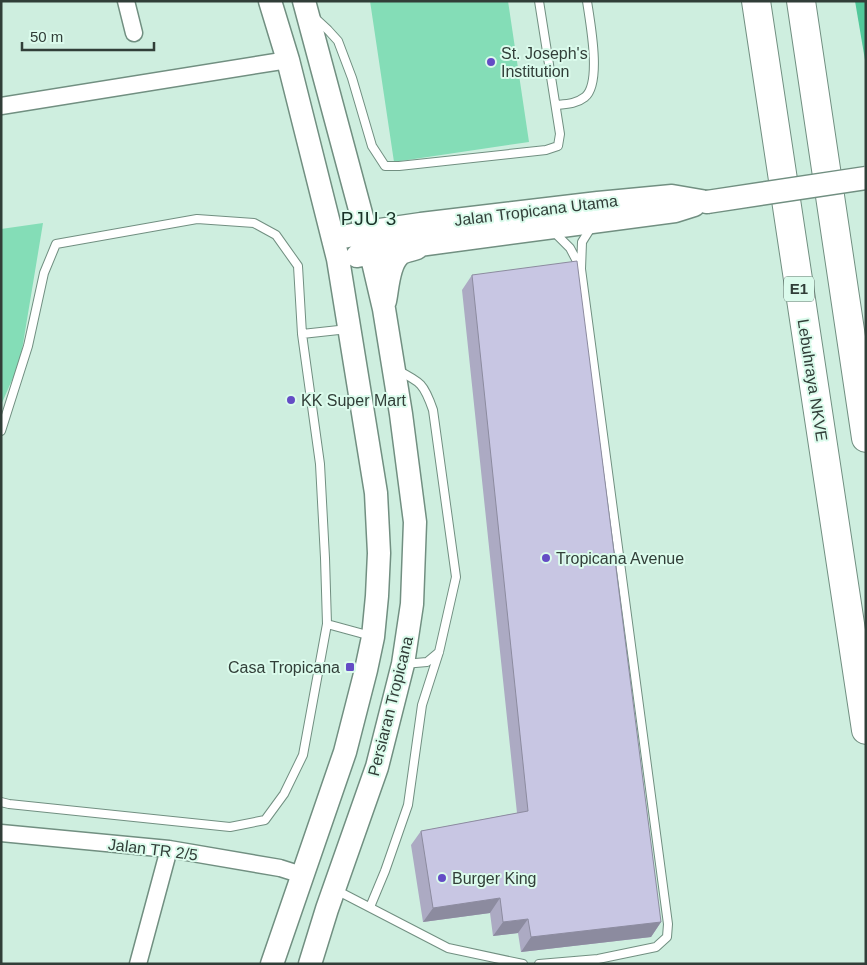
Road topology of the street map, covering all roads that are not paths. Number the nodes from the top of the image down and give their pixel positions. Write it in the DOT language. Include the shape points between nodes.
graph roads {
  1 [pos="126,1"];
  2 [pos="270,1"];
  3 [pos="539,1"];
  4 [pos="587,1"];
  5 [pos="756,1"];
  6 [pos="801,1"];
  7 [pos="305,6"];
  8 [pos="134,33"];
  9 [pos="288,60"];
  10 [pos="556,105"];
  11 [pos="1,106"];
  12 [pos="866,178"];
  13 [pos="596,212"];
  14 [pos="549,228"];
  15 [pos="368,242"];
  16 [pos="428,244"];
  17 [pos="336,249"];
  18 [pos="840,268"];
  19 [pos="581,269"];
  20 [pos="866,298"];
  21 [pos="384,309"];
  22 [pos="349,329"];
  23 [pos="302,334"];
  24 [pos="394,368"];
  25 [pos="1,431"];
  26 [pos="866,438"];
  27 [pos="327,624"];
  28 [pos="373,637"];
  29 [pos="439,652"];
  30 [pos="403,664"];
  31 [pos="866,730"];
  32 [pos="1,802"];
  33 [pos="1,833"];
  34 [pos="168,849"];
  35 [pos="302,875"];
  36 [pos="334,889"];
  37 [pos="370,907"];
  38 [pos="138,964"];
  39 [pos="272,964"];
  40 [pos="310,964"];
  41 [pos="522,964"];
  42 [pos="539,964"];
  1 -- 8 [label="street"];
  2 -- 9 [label="main road, Persiaran Tropicana"];
  3 -- 10 [label="lane"];
  4 -- 10 [label="lane" via="595,77 587,96 574,104"];
  5 -- 31 [label="highway, Lebuhraya NKVE / E1"];
  6 -- 18 [label="highway"];
  7 -- 10 [label="lane" via="338,41 372,146 385,166 546,150 558,146 560,134"];
  7 -- 15 [label="main road, Persiaran Tropicana"];
  9 -- 11 [label="street"];
  9 -- 17 [label="main road, Persiaran Tropicana"];
  12 -- 13 [label="main road, Jalan Tropicana Utama, bridge" via="707,202 675,210"];
  13 -- 14 [label="main road, Jalan Tropicana Utama"];
  13 -- 15 [label="main road, Jalan Tropicana Utama"];
  13 -- 19 [label="lane" via="582,242"];
  14 -- 16 [label="main road, Jalan Tropicana Utama"];
  14 -- 19 [label="lane" via="570,248"];
  15 -- 16 [label="main road, Jalan Tropicana Utama"];
  15 -- 17 [label="main road"];
  15 -- 21 [label="main road, Persiaran Tropicana"];
  16 -- 21 [label="main road" via="399,254 391,269"];
  17 -- 22 [label="main road, Persiaran Tropicana"];
  18 -- 20 [label="highway"];
  18 -- 26 [label="highway"];
  19 -- 42 [label="lane" via="668,930 667,937 656,947 598,959"];
  21 -- 24 [label="main road, Persiaran Tropicana"];
  22 -- 23 [label="lane"];
  22 -- 28 [label="main road, Persiaran Tropicana" via="376,492 379,553"];
  23 -- 25 [label="lane" via="298,266 276,235 254,222 197,219 56,244 44,273 28,346"];
  23 -- 27 [label="lane" via="320,464"];
  24 -- 29 [label="lane" via="416,379 426,390 432,410 456,577"];
  24 -- 30 [label="main road, Persiaran Tropicana" via="415,522 412,604"];
  27 -- 28 [label="lane"];
  27 -- 32 [label="lane" via="303,755 284,794 265,820 230,827"];
  28 -- 35 [label="main road, Persiaran Tropicana" via="345,752"];
  29 -- 30 [label="lane" via="427,662"];
  29 -- 37 [label="lane" via="422,706 408,805"];
  30 -- 36 [label="main road, Persiaran Tropicana" via="377,766"];
  33 -- 34 [label="street, Jalan TR 2/5"];
  34 -- 35 [label="street, Jalan TR 2/5" via="280,868"];
  34 -- 38 [label="street"];
  35 -- 36 [label="main road"];
  35 -- 39 [label="main road, Persiaran Tropicana"];
  36 -- 37 [label="lane"];
  36 -- 40 [label="main road, Persiaran Tropicana"];
  37 -- 41 [label="lane" via="448,948"];
}
